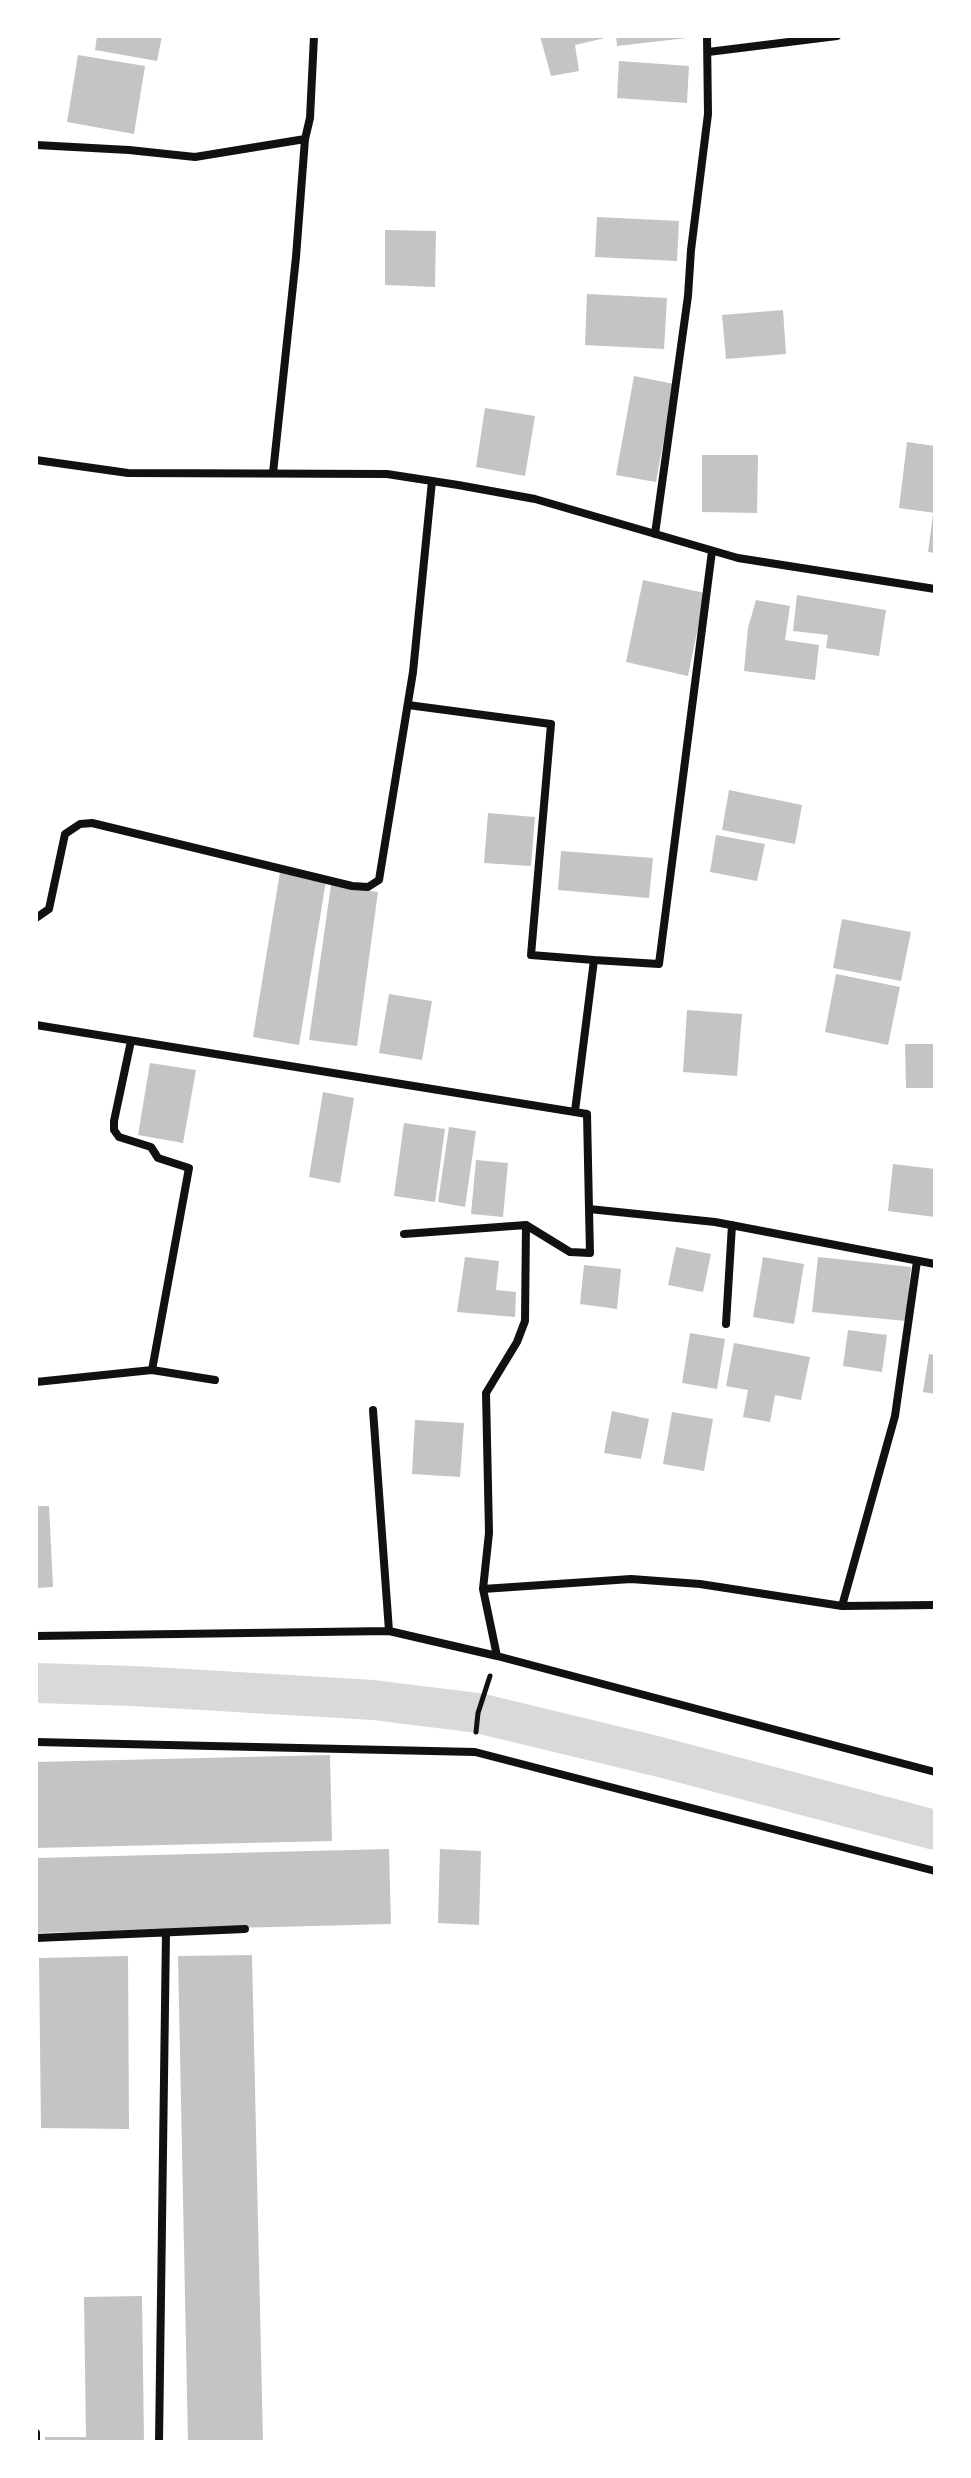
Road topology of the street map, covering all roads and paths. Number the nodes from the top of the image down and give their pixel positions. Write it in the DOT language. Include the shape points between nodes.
graph roads {
  1 [pos="314,36"];
  2 [pos="707,36"];
  3 [pos="837,36"];
  4 [pos="708,52"];
  5 [pos="305,139"];
  6 [pos="36,145"];
  7 [pos="36,460"];
  8 [pos="273,473"];
  9 [pos="432,481"];
  10 [pos="655,534"];
  11 [pos="712,551"];
  12 [pos="935,589"];
  13 [pos="408,705"];
  14 [pos="36,918"];
  15 [pos="594,960"];
  16 [pos="36,1025"];
  17 [pos="131,1041"];
  18 [pos="575,1111"];
  19 [pos="589,1209"];
  20 [pos="526,1225"];
  21 [pos="732,1225"];
  22 [pos="404,1234"];
  23 [pos="917,1261"];
  24 [pos="935,1264"];
  25 [pos="726,1324"];
  26 [pos="152,1370"];
  27 [pos="215,1380"];
  28 [pos="36,1382"];
  29 [pos="373,1410"];
  30 [pos="483,1589"];
  31 [pos="935,1605"];
  32 [pos="842,1606"];
  33 [pos="389,1631"];
  34 [pos="36,1636"];
  35 [pos="497,1656"];
  36 [pos="36,1742"];
  37 [pos="475,1752"];
  38 [pos="935,1772"];
  39 [pos="935,1871"];
  40 [pos="245,1929"];
  41 [pos="166,1933"];
  42 [pos="36,1938"];
  43 [pos="36,2433"];
  44 [pos="36,2442"];
  45 [pos="159,2442"];
  1 -- 5 [label="street"];
  2 -- 4 [label="street"];
  3 -- 4 [label="street"];
  4 -- 10 [label="street" via="708,114 688,296"];
  5 -- 6 [label="street" via="195,157"];
  5 -- 8 [label="street"];
  7 -- 8 [label="street" via="128,473"];
  8 -- 9 [label="street" via="387,474"];
  9 -- 10 [label="street" via="535,499"];
  9 -- 13 [label="street"];
  10 -- 11 [label="street"];
  11 -- 12 [label="street"];
  11 -- 15 [label="street" via="659,964"];
  13 -- 14 [label="street" via="384,863 374,885 352,886 80,824 65,834 49,909"];
  13 -- 15 [label="street" via="551,724 531,955"];
  15 -- 18 [label="street"];
  16 -- 17 [label="street"];
  17 -- 18 [label="street"];
  17 -- 26 [label="street" via="114,1121 116,1134 151,1147 158,1158 189,1168"];
  18 -- 19 [label="street" via="587,1114"];
  19 -- 20 [label="street" via="590,1253 570,1252"];
  19 -- 21 [label="street"];
  20 -- 22 [label="street"];
  20 -- 30 [label="street" via="525,1321 486,1393 489,1533"];
  21 -- 23 [label="street"];
  21 -- 25 [label="street"];
  23 -- 24 [label="street"];
  23 -- 32 [label="street" via="895,1416"];
  26 -- 27 [label="street"];
  26 -- 28 [label="street"];
  29 -- 33 [label="street"];
  30 -- 32 [label="street" via="631,1579"];
  30 -- 35 [label="street"];
  31 -- 32 [label="street"];
  33 -- 34 [label="street"];
  33 -- 35 [label="street"];
  35 -- 37 [label="path" via="478,1713"];
  35 -- 38 [label="street"];
  36 -- 37 [label="street"];
  37 -- 39 [label="street"];
  40 -- 41 [label="street"];
  41 -- 42 [label="street"];
  41 -- 45 [label="street"];
  43 -- 44 [label="street"];
}
